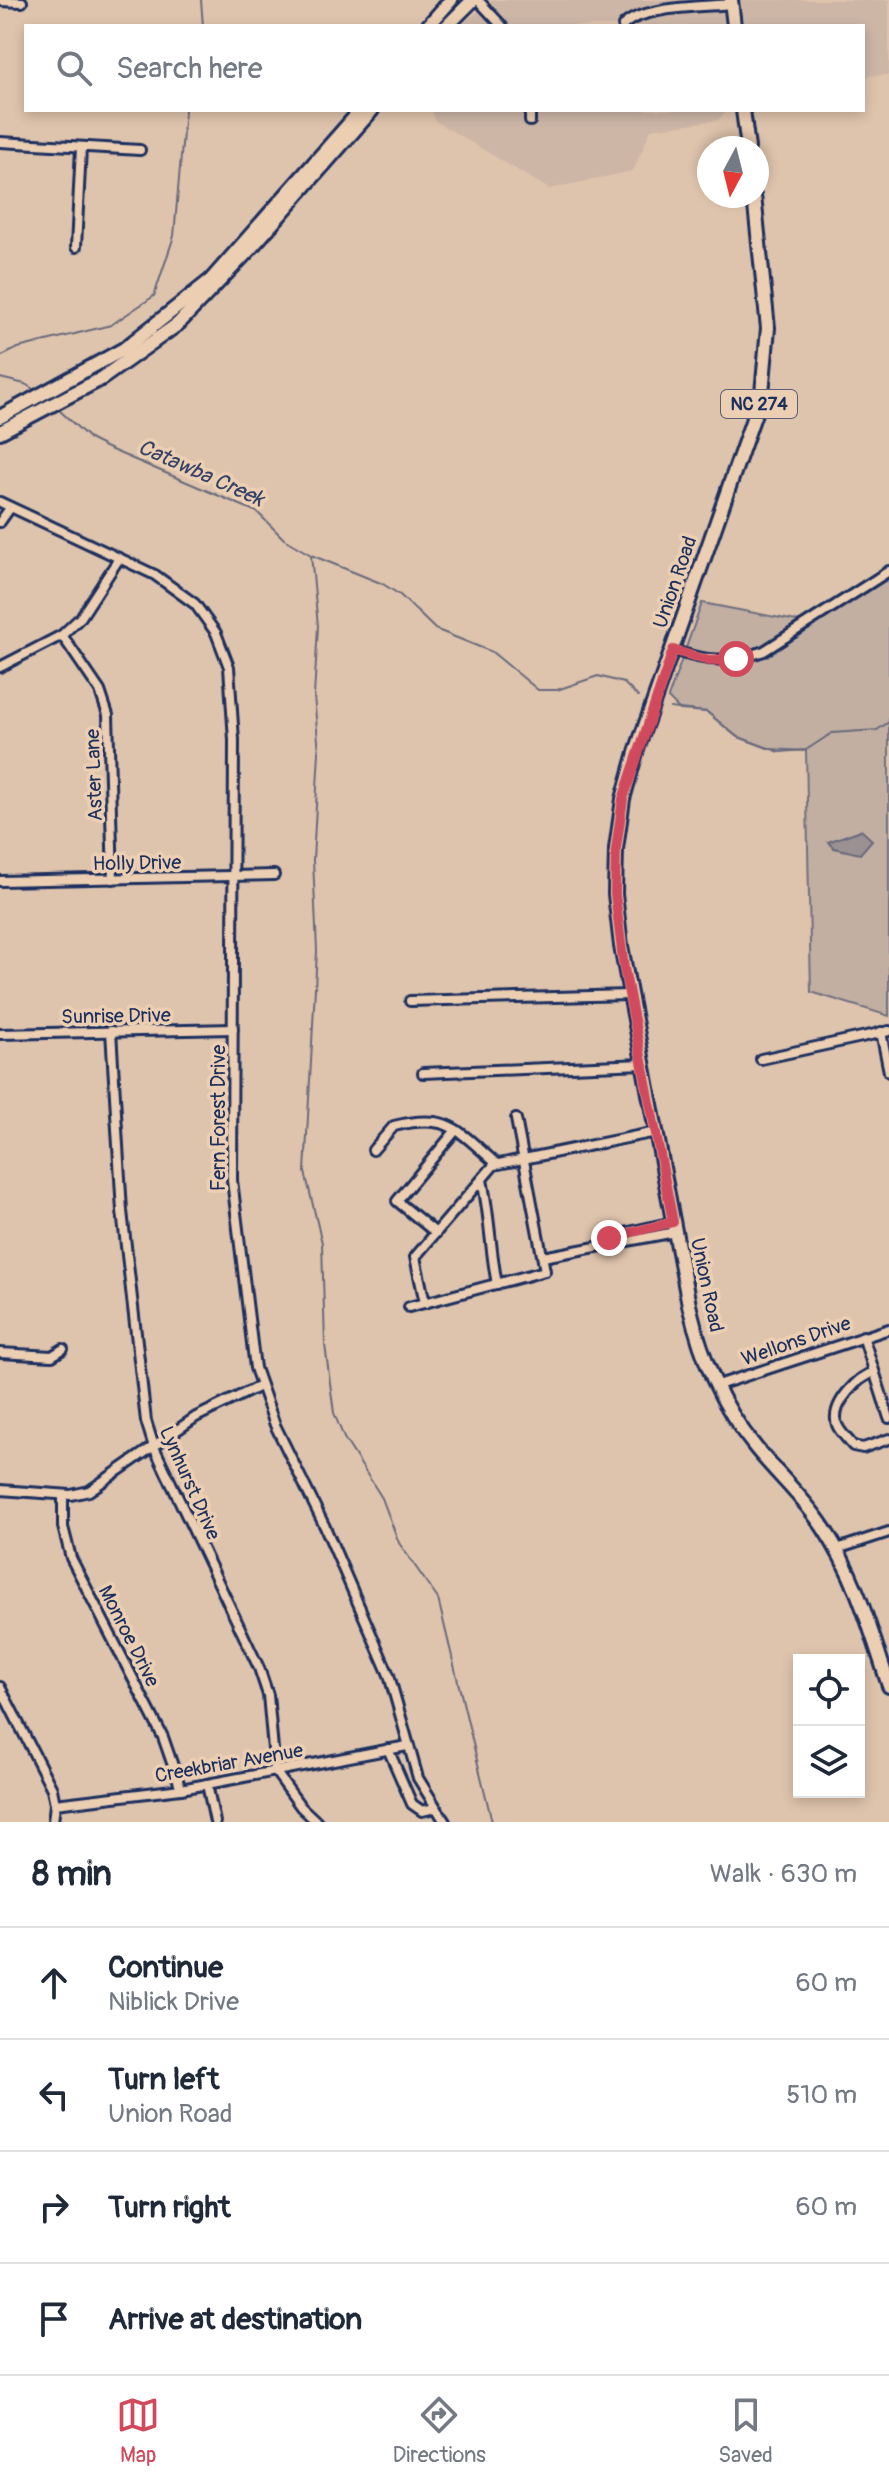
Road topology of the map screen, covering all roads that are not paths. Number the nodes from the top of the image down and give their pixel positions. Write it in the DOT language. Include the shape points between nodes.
graph roads {
  1 [pos="451,0"];
  2 [pos="476,0"];
  3 [pos="0,1"];
  4 [pos="22,2"];
  5 [pos="731,2"];
  6 [pos="430,24"];
  7 [pos="449,24"];
  8 [pos="500,24"];
  9 [pos="624,24"];
  10 [pos="734,24"];
  11 [pos="359,112"];
  12 [pos="370,112"];
  13 [pos="530,112"];
  14 [pos="743,112"];
  15 [pos="530,121"];
  16 [pos="746,136"];
  17 [pos="0,142"];
  18 [pos="81,148"];
  19 [pos="140,150"];
  20 [pos="755,208"];
  21 [pos="254,238"];
  22 [pos="76,247"];
  23 [pos="0,417"];
  24 [pos="5,429"];
  25 [pos="0,502"];
  26 [pos="10,508"];
  27 [pos="0,522"];
  28 [pos="118,560"];
  29 [pos="889,571"];
  30 [pos="62,635"];
  31 [pos="673,650"];
  32 [pos="0,667"];
  33 [pos="274,875"];
  34 [pos="233,877"];
  35 [pos="113,879"];
  36 [pos="0,881"];
  37 [pos="629,995"];
  38 [pos="410,1001"];
  39 [pos="233,1029"];
  40 [pos="111,1031"];
  41 [pos="885,1031"];
  42 [pos="0,1034"];
  43 [pos="761,1059"];
  44 [pos="643,1064"];
  45 [pos="889,1072"];
  46 [pos="423,1073"];
  47 [pos="516,1119"];
  48 [pos="456,1130"];
  49 [pos="656,1132"];
  50 [pos="373,1150"];
  51 [pos="523,1159"];
  52 [pos="497,1164"];
  53 [pos="482,1180"];
  54 [pos="674,1227"];
  55 [pos="436,1233"];
  56 [pos="543,1257"];
  57 [pos="497,1284"];
  58 [pos="425,1303"];
  59 [pos="409,1307"];
  60 [pos="889,1329"];
  61 [pos="863,1336"];
  62 [pos="63,1349"];
  63 [pos="0,1353"];
  64 [pos="874,1372"];
  65 [pos="260,1386"];
  66 [pos="714,1386"];
  67 [pos="889,1418"];
  68 [pos="889,1439"];
  69 [pos="154,1447"];
  70 [pos="0,1490"];
  71 [pos="63,1495"];
  72 [pos="889,1532"];
  73 [pos="837,1549"];
  74 [pos="889,1686"];
  75 [pos="0,1687"];
  76 [pos="407,1746"];
  77 [pos="388,1749"];
  78 [pos="275,1771"];
  79 [pos="207,1784"];
  80 [pos="181,1789"];
  81 [pos="55,1804"];
  82 [pos="435,1808"];
  83 [pos="53,1822"];
  84 [pos="215,1822"];
  85 [pos="317,1822"];
  86 [pos="445,1822"];
  1 -- 6 [label="main road"];
  2 -- 7 [label="main road"];
  2 -- 8 [label="street"];
  3 -- 4 [label="street"];
  5 -- 9 [label="street" via="650,13"];
  5 -- 10 [label="main road"];
  11 -- 21 [label="main road"];
  12 -- 21 [label="main road"];
  13 -- 15 [label="street"];
  14 -- 16 [label="main road"];
  17 -- 18 [label="street"];
  18 -- 19 [label="street"];
  18 -- 22 [label="street"];
  20 -- 31 [label="main road, Union Road / NC 274" via="768,328 762,393"];
  21 -- 23 [label="main road" via="145,335"];
  21 -- 24 [label="main road" via="166,334 127,363"];
  25 -- 26 [label="street, Fern Forest Drive"];
  26 -- 27 [label="street"];
  26 -- 28 [label="street, Fern Forest Drive"];
  28 -- 30 [label="street" via="81,617"];
  28 -- 34 [label="street, Fern Forest Drive" via="186,595 210,622 226,655 233,691"];
  29 -- 31 [label="street" via="764,651 709,661"];
  30 -- 32 [label="street"];
  30 -- 35 [label="street, Aster Lane" via="100,691 108,715"];
  31 -- 37 [label="main road, Union Road / NC 274" via="637,749 619,824 615,894"];
  33 -- 34 [label="street, Holly Drive"];
  34 -- 35 [label="street, Holly Drive"];
  34 -- 39 [label="street, Fern Forest Drive"];
  35 -- 36 [label="street, Holly Drive"];
  37 -- 38 [label="street"];
  37 -- 44 [label="main road, Union Road / NC 274"];
  39 -- 40 [label="street, Sunrise Drive"];
  39 -- 65 [label="street, Fern Forest Drive" via="232,1180"];
  40 -- 42 [label="street, Sunrise Drive"];
  40 -- 69 [label="street, Lynhurst Drive" via="123,1227 141,1400"];
  41 -- 43 [label="street"];
  41 -- 45 [label="street"];
  44 -- 46 [label="street"];
  44 -- 49 [label="main road, Union Road / NC 274"];
  47 -- 51 [label="street"];
  48 -- 50 [label="street" via="433,1119 404,1123 394,1126"];
  48 -- 52 [label="street"];
  48 -- 55 [label="street" via="397,1201"];
  49 -- 51 [label="street"];
  49 -- 54 [label="main road, Union Road / NC 274"];
  51 -- 52 [label="street"];
  51 -- 56 [label="street"];
  52 -- 53 [label="street"];
  53 -- 55 [label="street"];
  53 -- 57 [label="street"];
  54 -- 56 [label="street" via="620,1234 605,1243"];
  54 -- 66 [label="main road, Union Road / NC 274" via="695,1331"];
  55 -- 58 [label="street" via="415,1257"];
  56 -- 57 [label="street" via="545,1271"];
  57 -- 58 [label="street"];
  58 -- 59 [label="street"];
  60 -- 61 [label="street, Wellons Drive"];
  61 -- 64 [label="street"];
  61 -- 66 [label="street, Wellons Drive"];
  62 -- 63 [label="street" via="52,1356"];
  64 -- 67 [label="street"];
  64 -- 68 [label="street" via="855,1381 835,1416 836,1424 853,1446"];
  65 -- 69 [label="street" via="203,1412"];
  65 -- 76 [label="street, Fern Forest Drive" via="389,1675"];
  66 -- 73 [label="main road, Union Road / NC 274"];
  69 -- 71 [label="street" via="98,1487"];
  69 -- 78 [label="street, Lynhurst Drive" via="259,1668 268,1695"];
  70 -- 71 [label="street"];
  71 -- 80 [label="street, Monroe Drive" via="63,1527 71,1558 163,1737"];
  72 -- 73 [label="street"];
  73 -- 74 [label="main road, Union Road / NC 274" via="861,1600"];
  75 -- 81 [label="street" via="45,1773"];
  76 -- 77 [label="street, Creekbriar Avenue"];
  76 -- 82 [label="street, Fern Forest Drive"];
  77 -- 78 [label="street, Creekbriar Avenue"];
  77 -- 82 [label="street" via="412,1804 422,1811"];
  78 -- 79 [label="street, Creekbriar Avenue"];
  78 -- 85 [label="street"];
  79 -- 80 [label="street, Creekbriar Avenue"];
  79 -- 84 [label="street"];
  80 -- 81 [label="street, Creekbriar Avenue"];
  81 -- 83 [label="street"];
  82 -- 86 [label="street, Fern Forest Drive"];
}
